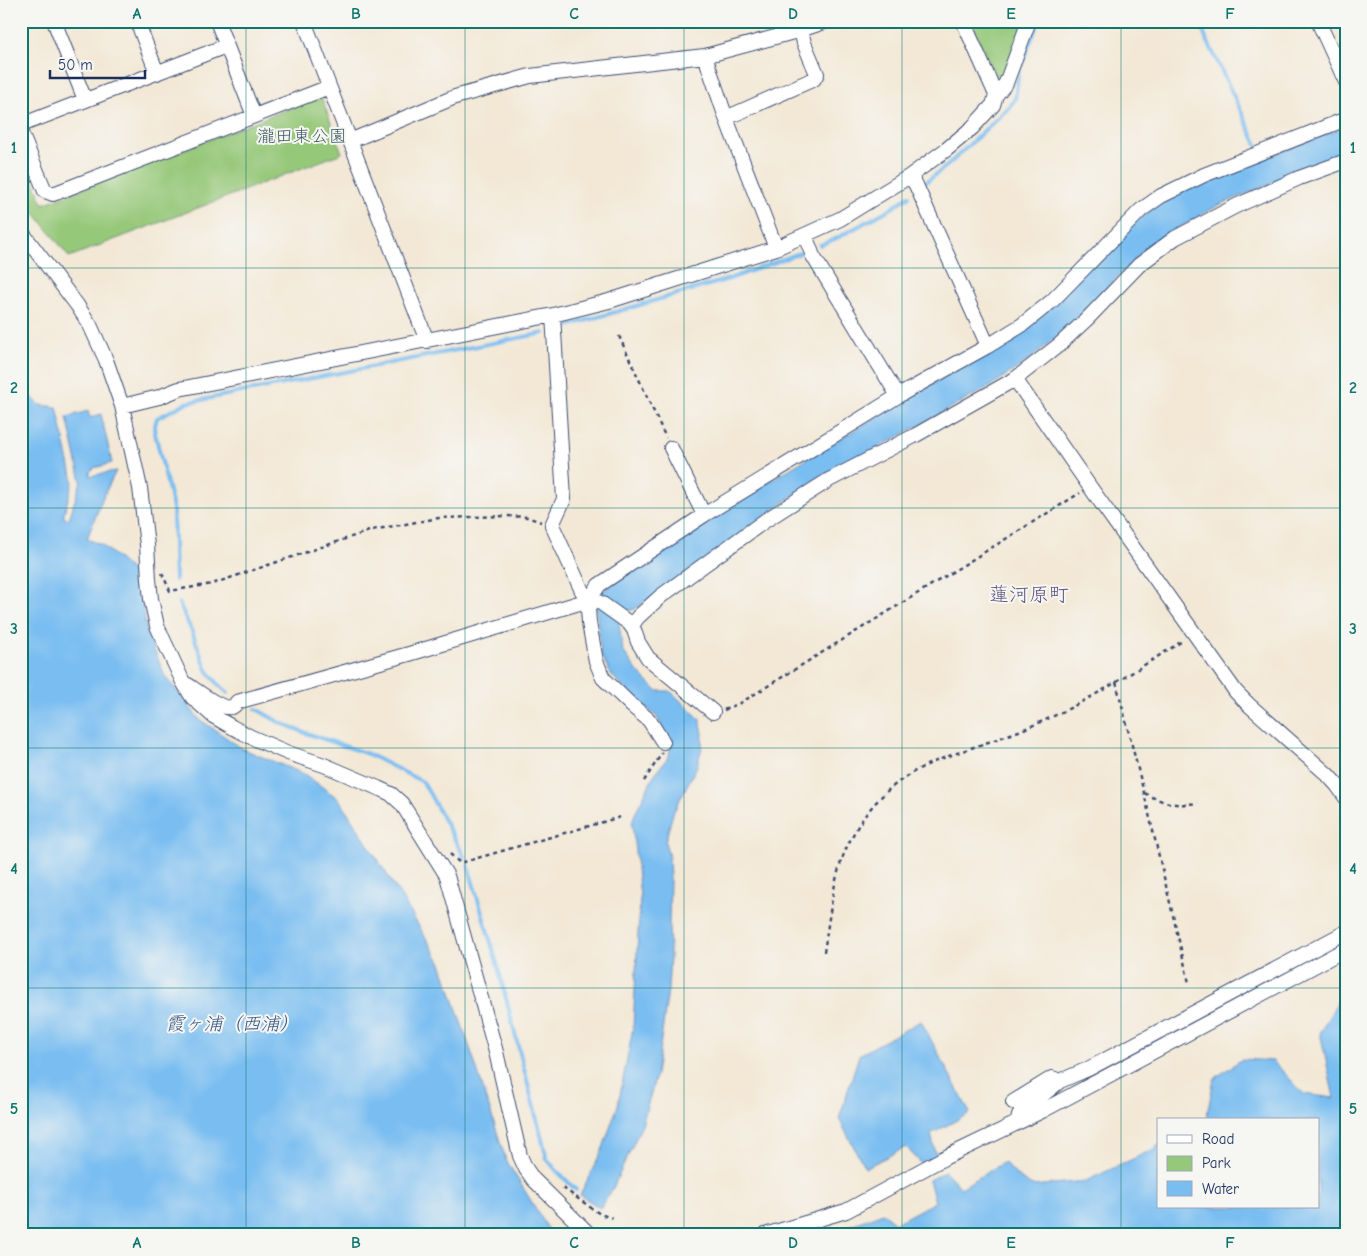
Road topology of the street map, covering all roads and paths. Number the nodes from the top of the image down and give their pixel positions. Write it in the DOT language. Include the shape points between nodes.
graph roads {
  1 [pos="54,21"];
  2 [pos="137,21"];
  3 [pos="217,21"];
  4 [pos="304,21"];
  5 [pos="827,21"];
  6 [pos="963,21"];
  7 [pos="1029,21"];
  8 [pos="1318,21"];
  9 [pos="801,30"];
  10 [pos="226,46"];
  11 [pos="705,56"];
  12 [pos="157,72"];
  13 [pos="1346,82"];
  14 [pos="329,87"];
  15 [pos="996,95"];
  16 [pos="85,100"];
  17 [pos="254,116"];
  18 [pos="726,118"];
  19 [pos="1346,119"];
  20 [pos="21,125"];
  21 [pos="21,133"];
  22 [pos="350,141"];
  23 [pos="1346,161"];
  24 [pos="910,176"];
  25 [pos="21,231"];
  26 [pos="805,235"];
  27 [pos="776,248"];
  28 [pos="553,315"];
  29 [pos="618,336"];
  30 [pos="427,341"];
  31 [pos="988,346"];
  32 [pos="1015,379"];
  33 [pos="898,396"];
  34 [pos="122,406"];
  35 [pos="671,448"];
  36 [pos="1090,487"];
  37 [pos="704,515"];
  38 [pos="552,525"];
  39 [pos="160,568"];
  40 [pos="595,601"];
  41 [pos="627,622"];
  42 [pos="1194,634"];
  43 [pos="183,682"];
  44 [pos="1116,682"];
  45 [pos="713,712"];
  46 [pos="663,742"];
  47 [pos="644,781"];
  48 [pos="1144,794"];
  49 [pos="1346,798"];
  50 [pos="1198,803"];
  51 [pos="624,816"];
  52 [pos="448,852"];
  53 [pos="1346,932"];
  54 [pos="1346,949"];
  55 [pos="824,952"];
  56 [pos="1189,983"];
  57 [pos="1060,1081"];
  58 [pos="1013,1102"];
  59 [pos="1017,1123"];
  60 [pos="557,1185"];
  61 [pos="612,1218"];
  62 [pos="590,1235"];
  63 [pos="765,1235"];
  1 -- 16 [label="street"];
  2 -- 12 [label="street"];
  3 -- 10 [label="street"];
  4 -- 14 [label="street"];
  5 -- 9 [label="street"];
  6 -- 15 [label="street"];
  7 -- 15 [label="street" via="1006,82"];
  8 -- 13 [label="street"];
  9 -- 11 [label="street"];
  9 -- 18 [label="street" via="817,74 814,79"];
  10 -- 12 [label="street"];
  10 -- 17 [label="street"];
  11 -- 18 [label="street"];
  11 -- 22 [label="street" via="530,76 455,97"];
  12 -- 16 [label="street"];
  14 -- 17 [label="street"];
  14 -- 22 [label="street"];
  15 -- 24 [label="street" via="993,105 972,128"];
  16 -- 20 [label="street"];
  17 -- 21 [label="street" via="53,194 45,191"];
  18 -- 27 [label="street"];
  19 -- 31 [label="street" via="1204,175 1161,196 1141,210 1052,301"];
  22 -- 30 [label="street"];
  23 -- 32 [label="street" via="1236,206 1175,238 1139,266 1059,345"];
  24 -- 26 [label="street"];
  24 -- 31 [label="street"];
  25 -- 34 [label="street" via="90,325"];
  26 -- 27 [label="street"];
  26 -- 33 [label="street" via="813,256"];
  27 -- 28 [label="street" via="609,301"];
  28 -- 30 [label="street"];
  28 -- 38 [label="street" via="564,499"];
  29 -- 35 [label="path"];
  30 -- 34 [label="street" via="179,389"];
  31 -- 33 [label="street"];
  32 -- 36 [label="street"];
  32 -- 41 [label="street" via="829,480 774,515"];
  33 -- 37 [label="street"];
  34 -- 43 [label="street" via="144,513 151,600 157,626"];
  35 -- 37 [label="street"];
  36 -- 42 [label="street"];
  36 -- 45 [label="path" via="742,702"];
  37 -- 40 [label="street" via="599,585"];
  38 -- 39 [label="path" via="527,517 439,518 372,530 212,584 170,591"];
  38 -- 40 [label="street" via="582,591"];
  40 -- 41 [label="street"];
  40 -- 43 [label="street" via="237,702 229,708"];
  40 -- 46 [label="street" via="588,608 589,623 596,661 603,678 649,720"];
  41 -- 45 [label="street" via="648,658"];
  42 -- 44 [label="path"];
  42 -- 49 [label="street" via="1248,705 1327,774"];
  43 -- 62 [label="street" via="192,697 213,716 232,727 378,788 402,804 447,876 496,1052 520,1156 533,1179"];
  44 -- 48 [label="path"];
  44 -- 55 [label="path" via="1034,725 928,765 886,792 867,811 842,859"];
  46 -- 47 [label="path" via="662,754"];
  48 -- 50 [label="path" via="1179,805"];
  48 -- 56 [label="path"];
  51 -- 52 [label="path" via="460,863"];
  53 -- 57 [label="street"];
  54 -- 59 [label="street"];
  57 -- 58 [label="street" via="1052,1078"];
  57 -- 59 [label="street" via="1020,1113"];
  59 -- 63 [label="street" via="846,1211"];
  60 -- 61 [label="path" via="600,1214"];
}
